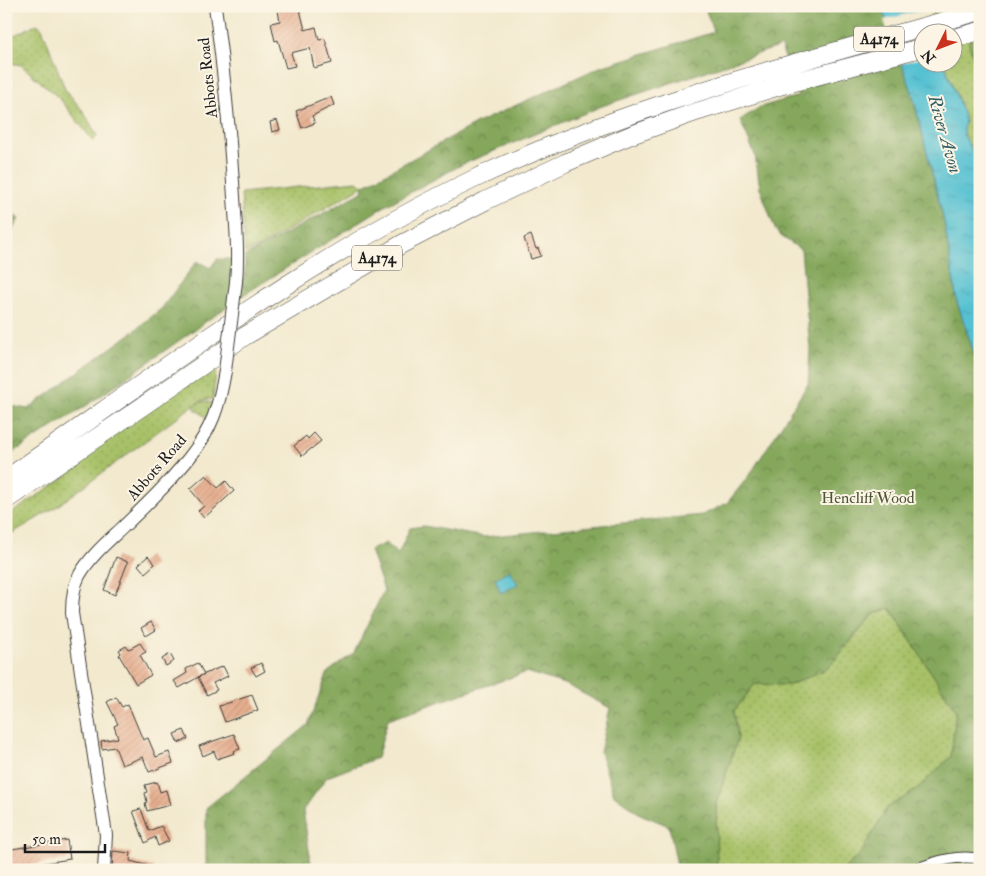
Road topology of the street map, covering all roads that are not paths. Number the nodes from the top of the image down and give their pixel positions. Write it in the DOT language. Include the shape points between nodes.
graph roads {
  1 [pos="215,6"];
  2 [pos="980,11"];
  3 [pos="980,31"];
  4 [pos="964,35"];
  5 [pos="914,50"];
  6 [pos="6,479"];
  7 [pos="6,500"];
  8 [pos="980,859"];
  9 [pos="104,870"];
  10 [pos="913,870"];
  1 -- 9 [label="street, Abbots Road, bridge" via="232,162 238,257 220,401 215,416 190,457 90,560 78,577 72,594 72,613 106,835"];
  2 -- 6 [label="highway, A4174" via="687,95 606,122 475,179 335,254"];
  3 -- 4 [label="highway"];
  5 -- 7 [label="highway, A4174" via="693,113 614,142 503,193 402,244 245,336"];
  8 -- 10 [label="street" via="961,857"];
}
